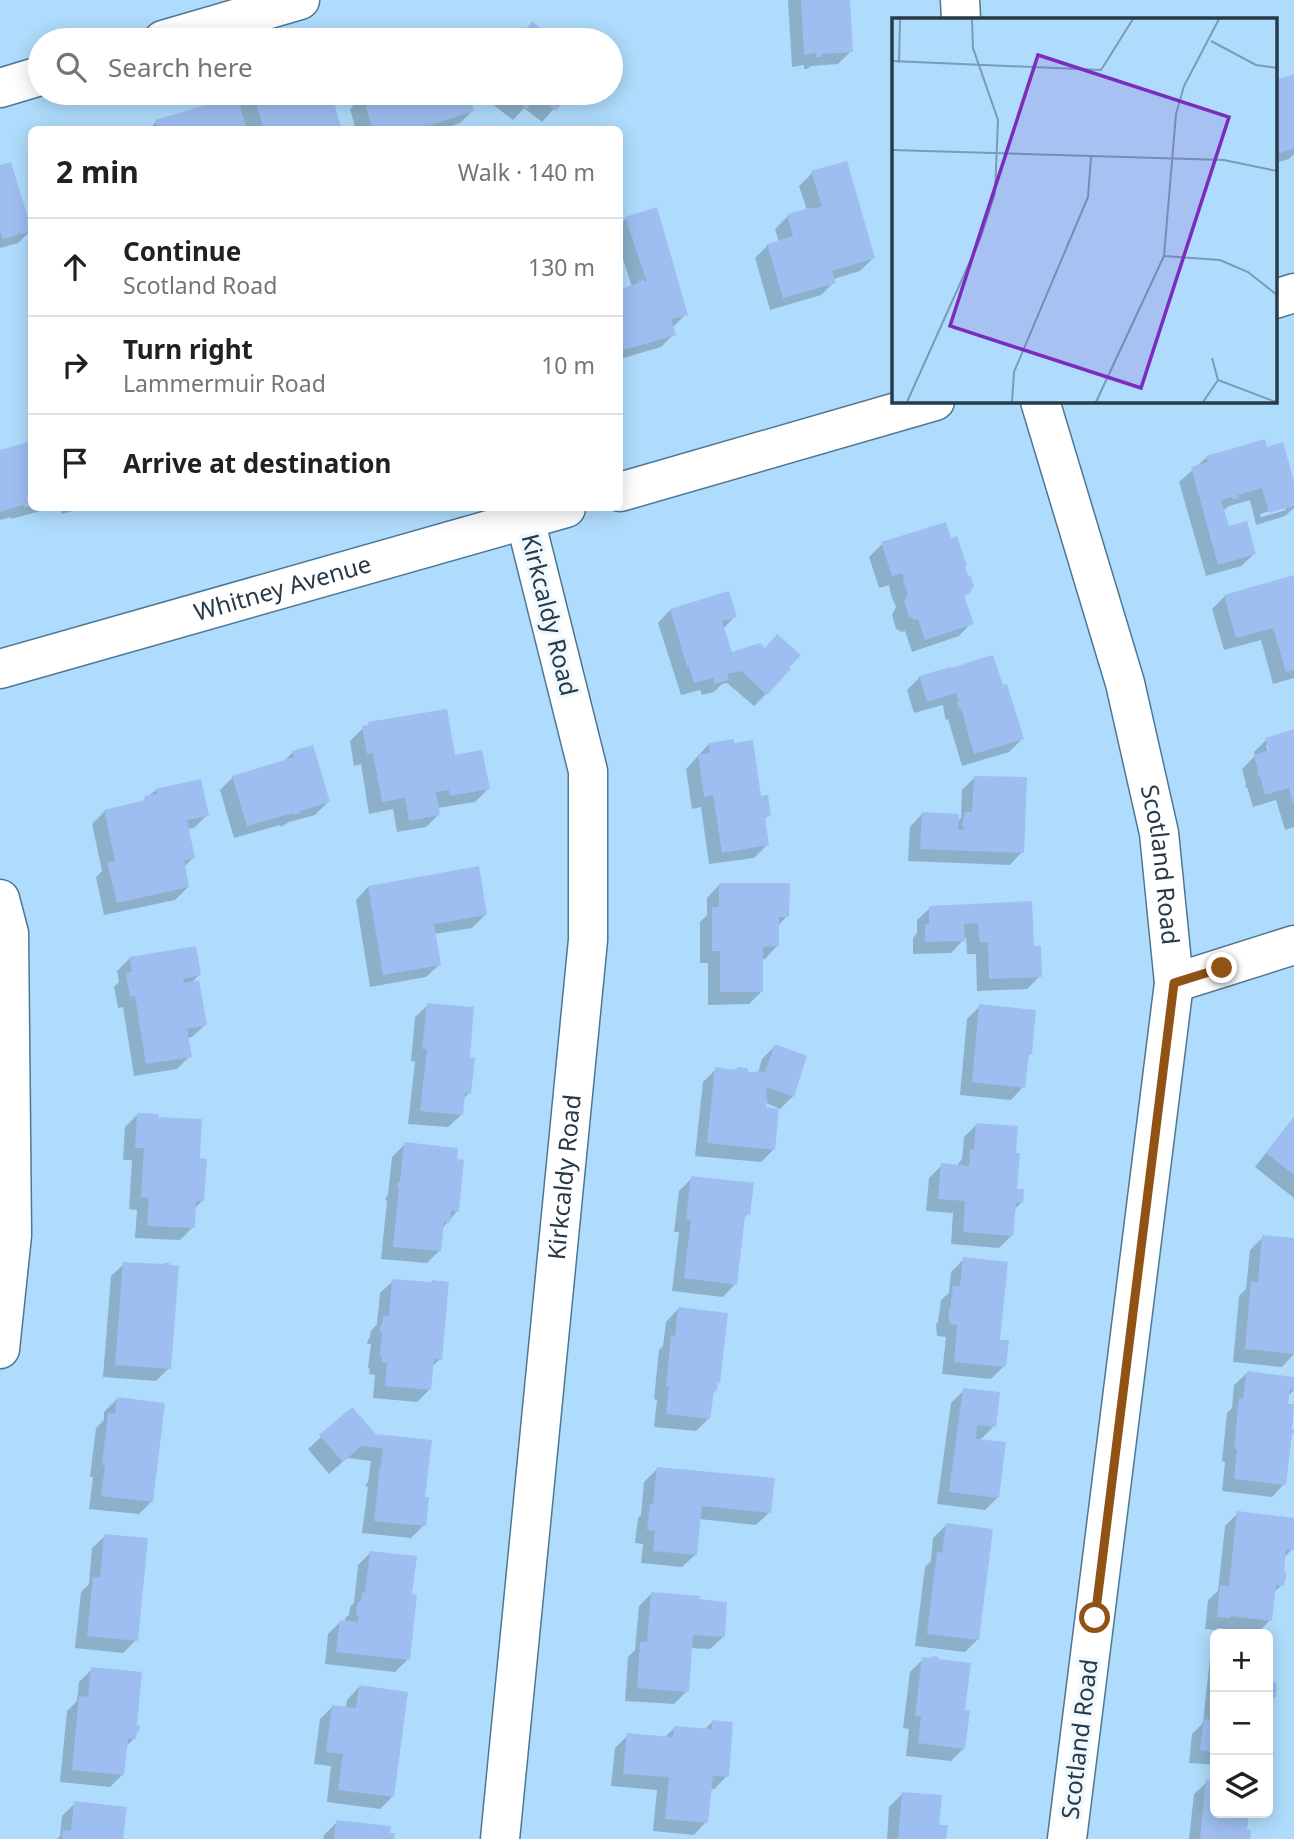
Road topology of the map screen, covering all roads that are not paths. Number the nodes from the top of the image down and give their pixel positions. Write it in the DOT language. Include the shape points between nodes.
graph roads {
  1 [pos="300,0"];
  2 [pos="960,0"];
  3 [pos="961,18"];
  4 [pos="204,28"];
  5 [pos="28,80"];
  6 [pos="0,88"];
  7 [pos="1294,293"];
  8 [pos="1276,299"];
  9 [pos="932,402"];
  10 [pos="1040,402"];
  11 [pos="623,491"];
  12 [pos="555,511"];
  13 [pos="525,519"];
  14 [pos="0,669"];
  15 [pos="0,899"];
  16 [pos="1294,945"];
  17 [pos="1174,983"];
  18 [pos="0,1349"];
  19 [pos="500,1839"];
  20 [pos="1067,1839"];
  1 -- 4 [label="street"];
  2 -- 3 [label="street"];
  5 -- 6 [label="street"];
  7 -- 8 [label="street"];
  9 -- 11 [label="street"];
  10 -- 17 [label="street, Scotland Road" via="1128,697 1159,833"];
  12 -- 13 [label="street, Whitney Avenue"];
  13 -- 14 [label="street, Whitney Avenue"];
  13 -- 19 [label="street, Kirkcaldy Road" via="588,771 589,940"];
  15 -- 18 [label="street" via="9,933 12,1235"];
  16 -- 17 [label="street"];
  17 -- 20 [label="street, Scotland Road"];
}
